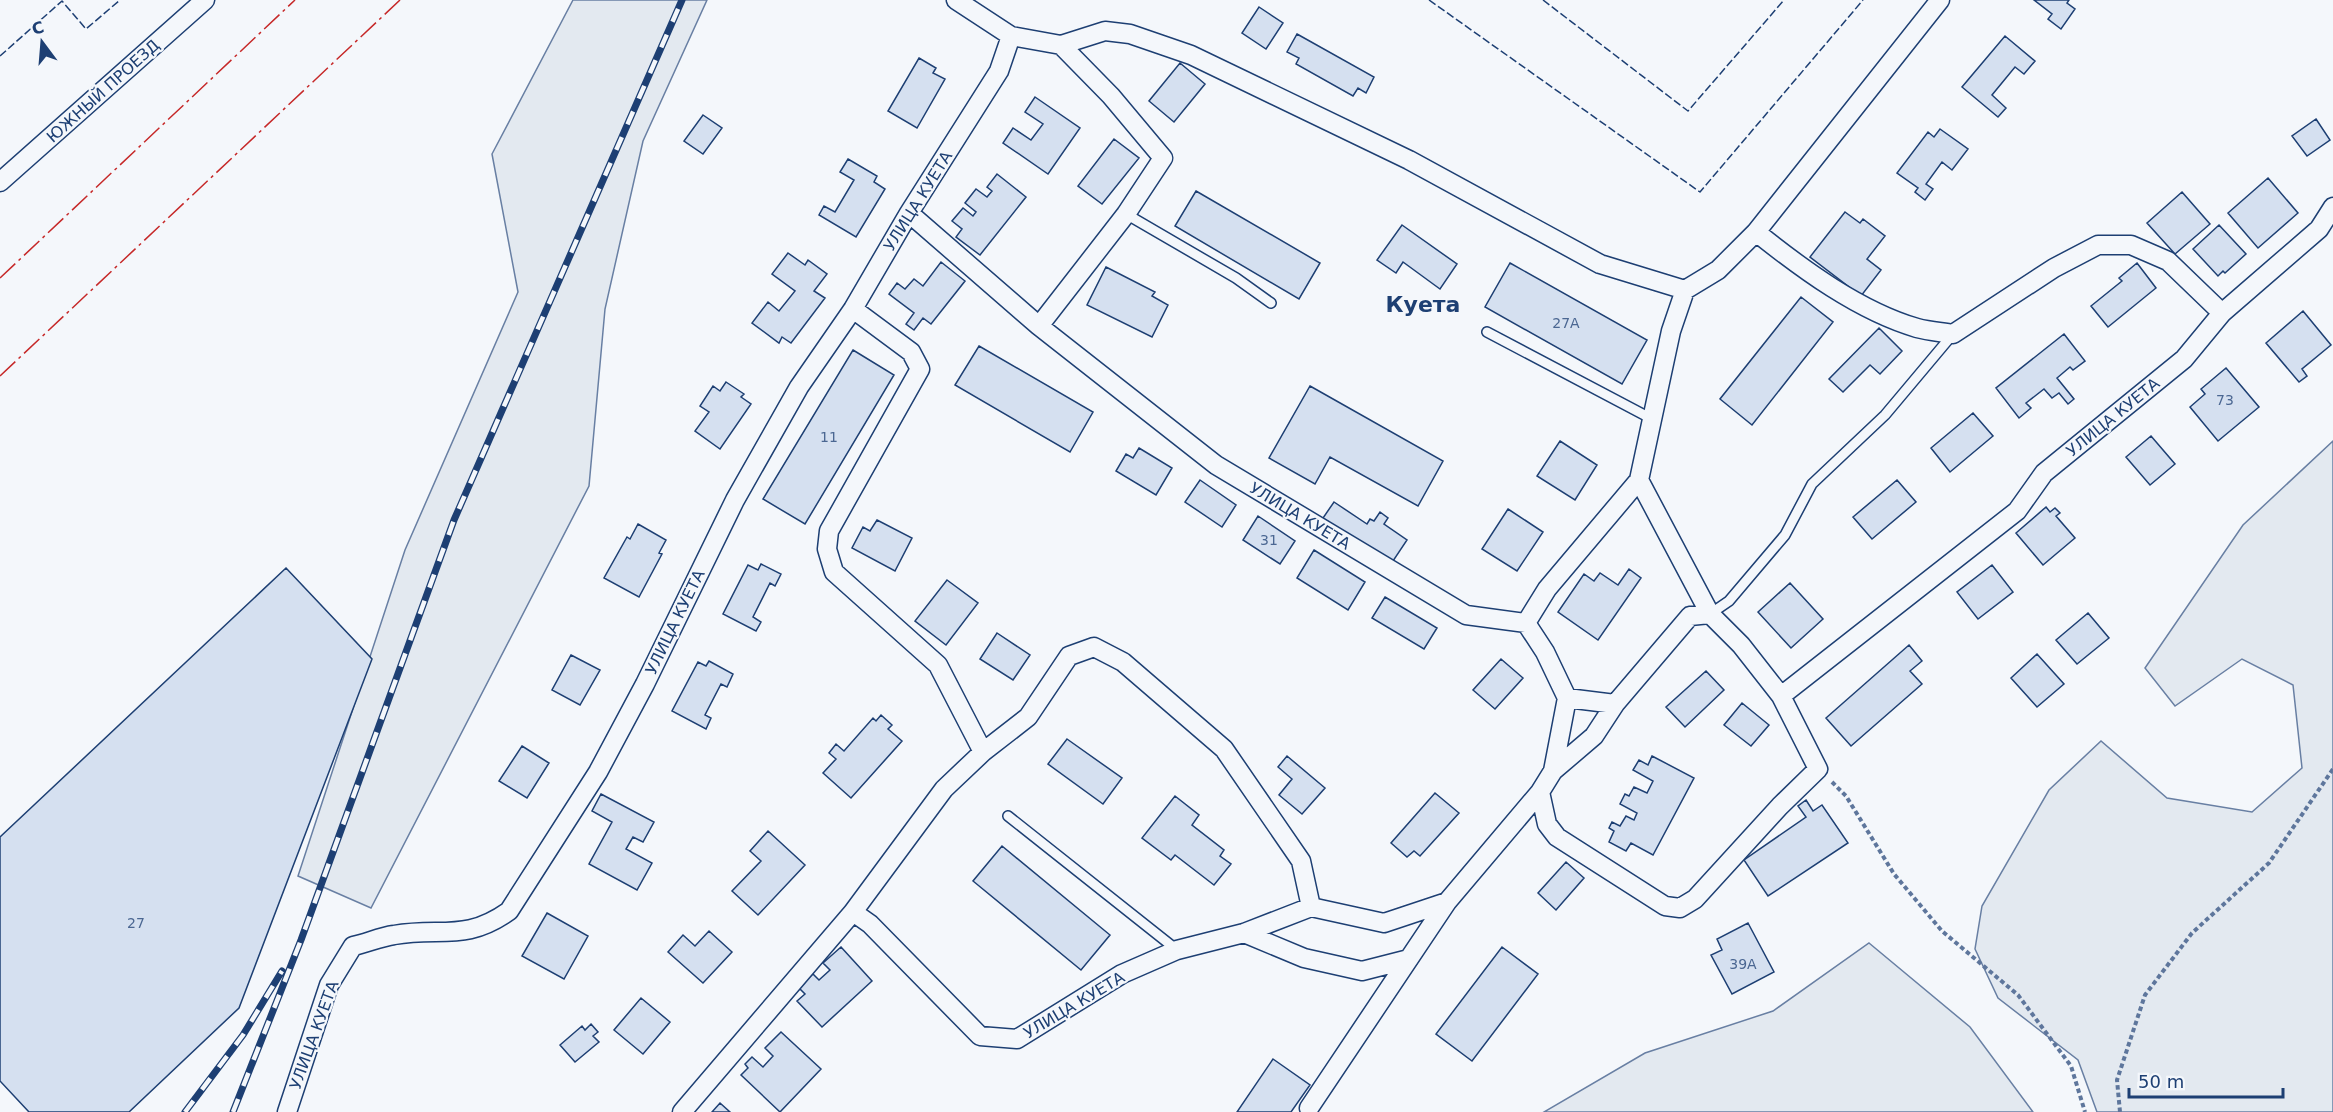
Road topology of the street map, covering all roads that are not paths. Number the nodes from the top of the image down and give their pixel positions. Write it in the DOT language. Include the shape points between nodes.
graph roads {
  1 [pos="205,0"];
  2 [pos="956,0"];
  3 [pos="1940,0"];
  4 [pos="1011,36"];
  5 [pos="1061,45"];
  6 [pos="0,182"];
  7 [pos="2333,207"];
  8 [pos="909,213"];
  9 [pos="1126,214"];
  10 [pos="1756,232"];
  11 [pos="1685,291"];
  12 [pos="1271,303"];
  13 [pos="853,309"];
  14 [pos="2222,314"];
  15 [pos="1039,326"];
  16 [pos="1487,332"];
  17 [pos="1953,334"];
  18 [pos="1652,419"];
  19 [pos="1639,480"];
  20 [pos="1710,614"];
  21 [pos="1526,623"];
  22 [pos="1781,696"];
  23 [pos="1567,698"];
  24 [pos="1615,704"];
  25 [pos="983,752"];
  26 [pos="1553,771"];
  27 [pos="1540,792"];
  28 [pos="1008,816"];
  29 [pos="1447,902"];
  30 [pos="1311,907"];
  31 [pos="853,912"];
  32 [pos="1244,933"];
  33 [pos="1177,950"];
  34 [pos="1409,959"];
  35 [pos="1309,1108"];
  36 [pos="286,1112"];
  37 [pos="682,1112"];
  1 -- 6 [label="street, ЮЖНЫЙ ПРОЕЗД"];
  2 -- 4 [label="street"];
  3 -- 10 [label="street"];
  4 -- 5 [label="street"];
  4 -- 8 [label="street, УЛИЦА КУЕТА" via="999,71"];
  5 -- 9 [label="street" via="1112,96 1163,158"];
  5 -- 11 [label="street" via="1105,31 1130,34 1191,56 1409,160 1600,264"];
  7 -- 14 [label="street, УЛИЦА КУЕТА" via="2319,229"];
  8 -- 13 [label="street, УЛИЦА КУЕТА"];
  8 -- 15 [label="street, УЛИЦА КУЕТА"];
  9 -- 12 [label="lane"];
  9 -- 15 [label="street"];
  10 -- 11 [label="street" via="1718,270"];
  10 -- 17 [label="street" via="1796,264 1860,303 1916,328"];
  11 -- 18 [label="street" via="1671,331"];
  13 -- 25 [label="street" via="910,352 920,369 829,531 827,549 834,572 938,665"];
  13 -- 36 [label="street, УЛИЦА КУЕТА" via="799,387 735,500 598,772 509,911 472,931 393,935 353,946 329,985"];
  14 -- 17 [label="street" via="2168,261 2131,245 2098,244"];
  14 -- 22 [label="street, УЛИЦА КУЕТА" via="2184,359 2044,473 2017,511"];
  15 -- 21 [label="street, УЛИЦА КУЕТА" via="1216,465 1466,615"];
  16 -- 18 [label="lane"];
  17 -- 20 [label="lane" via="1885,415 1812,484 1785,535 1729,601"];
  18 -- 19 [label="street"];
  19 -- 20 [label="street"];
  19 -- 21 [label="street" via="1547,589"];
  20 -- 22 [label="street" via="1741,645"];
  20 -- 24 [label="street" via="1690,616"];
  21 -- 23 [label="street"];
  22 -- 27 [label="street" via="1818,769 1695,899 1680,909 1665,906 1557,837 1546,824"];
  23 -- 24 [label="street"];
  23 -- 26 [label="street"];
  24 -- 26 [label="street" via="1594,736"];
  25 -- 30 [label="street" via="1028,717 1069,656 1094,647 1123,663 1224,748 1301,861"];
  25 -- 31 [label="street" via="944,789"];
  26 -- 27 [label="street"];
  27 -- 29 [label="street"];
  28 -- 33 [label="lane"];
  29 -- 30 [label="street" via="1384,923"];
  29 -- 34 [label="street"];
  30 -- 32 [label="street, УЛИЦА КУЕТА"];
  31 -- 33 [label="street, УЛИЦА КУЕТА" via="870,924 980,1036 1017,1039 1122,974"];
  31 -- 37 [label="street"];
  32 -- 33 [label="street, УЛИЦА КУЕТА"];
  32 -- 34 [label="street" via="1304,957 1362,970"];
  34 -- 35 [label="street"];
}
